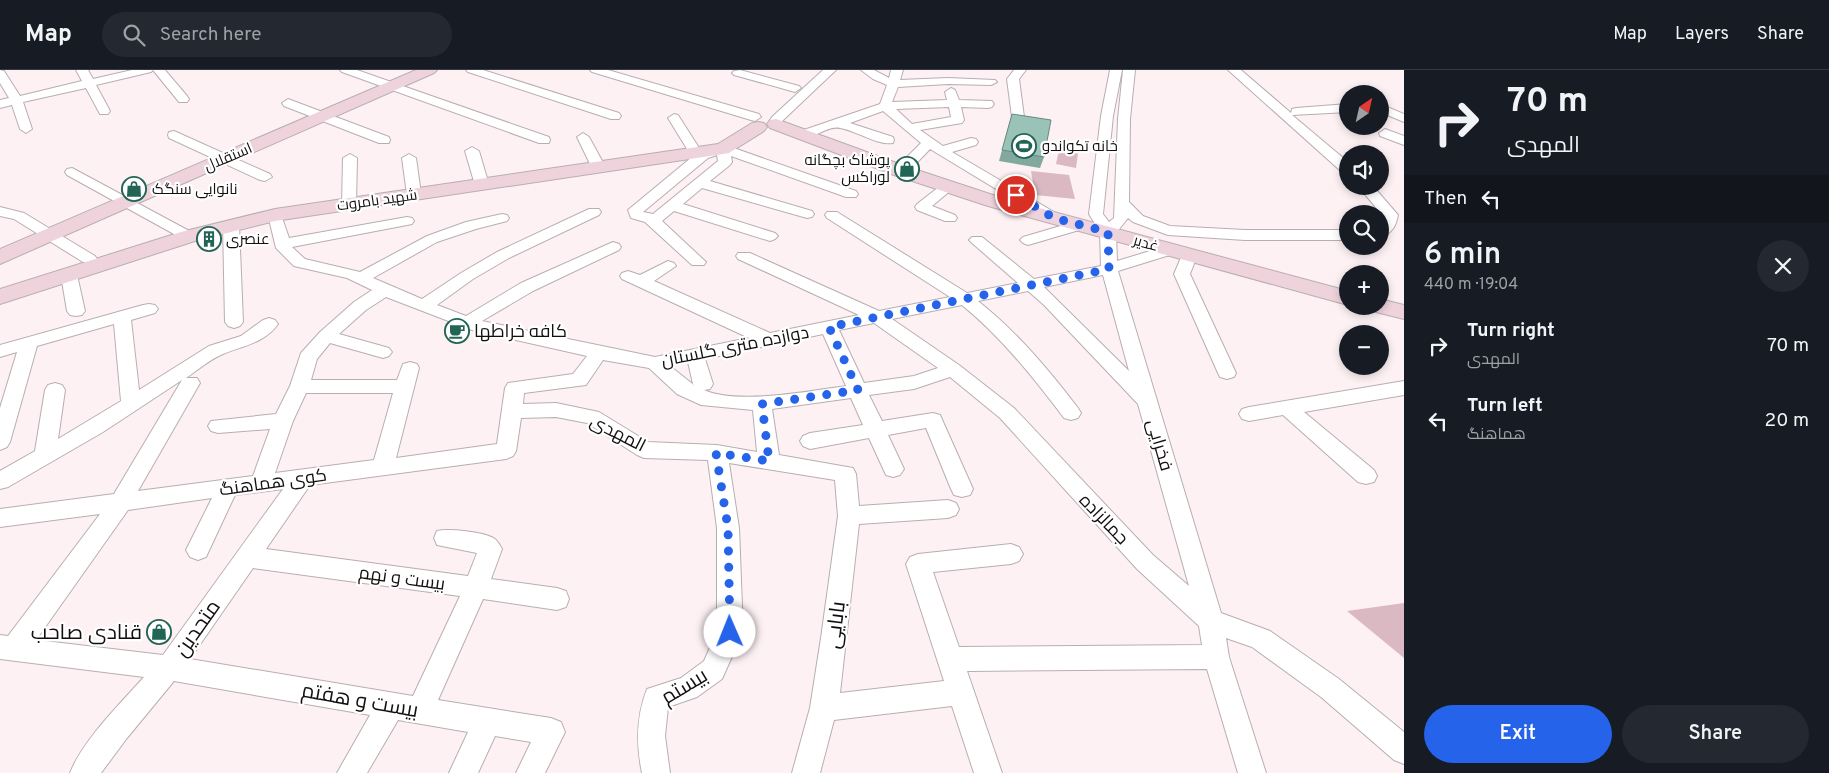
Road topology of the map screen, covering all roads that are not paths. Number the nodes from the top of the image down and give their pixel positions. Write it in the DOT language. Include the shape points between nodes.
graph roads {
  1 [pos="82,70"];
  2 [pos="147,70"];
  3 [pos="159,70"];
  4 [pos="346,70"];
  5 [pos="429,70"];
  6 [pos="472,70"];
  7 [pos="596,70"];
  8 [pos="816,70"];
  9 [pos="829,70"];
  10 [pos="867,70"];
  11 [pos="897,70"];
  12 [pos="1020,70"];
  13 [pos="1116,70"];
  14 [pos="1129,70"];
  15 [pos="1234,70"];
  16 [pos="0,73"];
  17 [pos="738,73"];
  18 [pos="946,76"];
  19 [pos="991,82"];
  20 [pos="88,84"];
  21 [pos="893,84"];
  22 [pos="392,86"];
  23 [pos="795,88"];
  24 [pos="182,99"];
  25 [pos="16,100"];
  26 [pos="780,100"];
  27 [pos="288,102"];
  28 [pos="953,103"];
  29 [pos="0,104"];
  30 [pos="988,104"];
  31 [pos="885,106"];
  32 [pos="1339,109"];
  33 [pos="104,111"];
  34 [pos="1296,112"];
  35 [pos="1389,112"];
  36 [pos="323,116"];
  37 [pos="616,116"];
  38 [pos="1107,116"];
  39 [pos="1018,117"];
  40 [pos="674,118"];
  41 [pos="1404,118"];
  42 [pos="765,119"];
  43 [pos="1124,119"];
  44 [pos="840,123"];
  45 [pos="909,128"];
  46 [pos="26,129"];
  47 [pos="174,135"];
  48 [pos="803,135"];
  49 [pos="1388,135"];
  50 [pos="582,136"];
  51 [pos="384,140"];
  52 [pos="544,140"];
  53 [pos="888,140"];
  54 [pos="1404,141"];
  55 [pos="971,142"];
  56 [pos="928,143"];
  57 [pos="723,149"];
  58 [pos="472,151"];
  59 [pos="940,151"];
  60 [pos="696,154"];
  61 [pos="350,158"];
  62 [pos="409,158"];
  63 [pos="225,159"];
  64 [pos="1339,162"];
  65 [pos="599,168"];
  66 [pos="901,170"];
  67 [pos="72,172"];
  68 [pos="265,177"];
  69 [pos="700,183"];
  70 [pos="482,184"];
  71 [pos="949,186"];
  72 [pos="414,194"];
  73 [pos="851,194"];
  74 [pos="1373,195"];
  75 [pos="126,202"];
  76 [pos="1122,203"];
  77 [pos="349,204"];
  78 [pos="1383,205"];
  79 [pos="673,206"];
  80 [pos="0,211"];
  81 [pos="594,212"];
  82 [pos="1389,212"];
  83 [pos="807,214"];
  84 [pos="275,215"];
  85 [pos="832,215"];
  86 [pos="502,218"];
  87 [pos="950,218"];
  88 [pos="1054,218"];
  89 [pos="650,220"];
  90 [pos="407,221"];
  91 [pos="231,225"];
  92 [pos="1081,225"];
  93 [pos="1389,225"];
  94 [pos="1108,232"];
  95 [pos="50,235"];
  96 [pos="1339,235"];
  97 [pos="188,236"];
  98 [pos="770,236"];
  99 [pos="977,240"];
  100 [pos="1028,240"];
  101 [pos="282,244"];
  102 [pos="613,246"];
  103 [pos="1179,253"];
  104 [pos="0,256"];
  105 [pos="744,256"];
  106 [pos="89,260"];
  107 [pos="698,262"];
  108 [pos="668,266"];
  109 [pos="1109,269"];
  110 [pos="69,275"];
  111 [pos="360,278"];
  112 [pos="1033,285"];
  113 [pos="384,290"];
  114 [pos="1339,296"];
  115 [pos="0,297"];
  116 [pos="965,299"];
  117 [pos="424,306"];
  118 [pos="1389,308"];
  119 [pos="149,309"];
  120 [pos="76,311"];
  121 [pos="1404,312"];
  122 [pos="122,317"];
  123 [pos="878,317"];
  124 [pos="234,322"];
  125 [pos="468,322"];
  126 [pos="269,324"];
  127 [pos="829,327"];
  128 [pos="326,336"];
  129 [pos="768,340"];
  130 [pos="29,343"];
  131 [pos="0,348"];
  132 [pos="383,352"];
  133 [pos="599,352"];
  134 [pos="695,354"];
  135 [pos="655,363"];
  136 [pos="410,368"];
  137 [pos="952,369"];
  138 [pos="1227,373"];
  139 [pos="190,383"];
  140 [pos="703,384"];
  141 [pos="300,386"];
  142 [pos="405,387"];
  143 [pos="1404,388"];
  144 [pos="55,390"];
  145 [pos="858,390"];
  146 [pos="1148,403"];
  147 [pos="131,404"];
  148 [pos="762,404"];
  149 [pos="1287,408"];
  150 [pos="511,411"];
  151 [pos="1071,413"];
  152 [pos="1249,414"];
  153 [pos="283,421"];
  154 [pos="218,426"];
  155 [pos="876,431"];
  156 [pos="810,441"];
  157 [pos="0,442"];
  158 [pos="716,453"];
  159 [pos="45,456"];
  160 [pos="769,461"];
  161 [pos="383,467"];
  162 [pos="893,469"];
  163 [pos="845,474"];
  164 [pos="1366,476"];
  165 [pos="303,478"];
  166 [pos="0,481"];
  167 [pos="261,483"];
  168 [pos="228,488"];
  169 [pos="962,489"];
  170 [pos="121,502"];
  171 [pos="948,509"];
  172 [pos="849,516"];
  173 [pos="0,518"];
  174 [pos="445,538"];
  175 [pos="198,550"];
  176 [pos="1012,554"];
  177 [pos="248,557"];
  178 [pos="476,588"];
  179 [pos="557,599"];
  180 [pos="1211,621"];
  181 [pos="7,648"];
  182 [pos="1216,657"];
  183 [pos="951,659"];
  184 [pos="169,668"];
  185 [pos="961,692"];
  186 [pos="391,705"];
  187 [pos="824,708"];
  188 [pos="420,710"];
  189 [pos="488,721"];
  190 [pos="1404,750"];
  191 [pos="84,773"];
  192 [pos="352,773"];
  193 [pos="462,773"];
  194 [pos="530,773"];
  195 [pos="656,773"];
  196 [pos="806,773"];
  197 [pos="988,773"];
  198 [pos="1252,773"];
  1 -- 20 [label="street"];
  2 -- 20 [label="street"];
  3 -- 24 [label="street"];
  4 -- 22 [label="street"];
  5 -- 22 [label="main road, استقلال"];
  6 -- 37 [label="street"];
  7 -- 42 [label="street"];
  8 -- 23 [label="street"];
  9 -- 42 [label="street"];
  10 -- 21 [label="street"];
  11 -- 21 [label="street"];
  12 -- 39 [label="street" via="1013,79"];
  13 -- 38 [label="street"];
  14 -- 43 [label="street"];
  15 -- 64 [label="street"];
  16 -- 25 [label="street"];
  17 -- 23 [label="street"];
  18 -- 19 [label="street"];
  18 -- 21 [label="street"];
  18 -- 28 [label="street"];
  20 -- 25 [label="street"];
  20 -- 33 [label="street"];
  21 -- 31 [label="street"];
  22 -- 36 [label="main road, استقلال"];
  22 -- 52 [label="street"];
  23 -- 26 [label="street"];
  25 -- 29 [label="street"];
  25 -- 46 [label="street"];
  27 -- 36 [label="street"];
  28 -- 30 [label="street"];
  28 -- 31 [label="street"];
  28 -- 45 [label="street" via="958,120"];
  31 -- 44 [label="street"];
  31 -- 45 [label="street"];
  32 -- 34 [label="street"];
  35 -- 41 [label="street"];
  36 -- 51 [label="street"];
  36 -- 63 [label="main road, استقلال"];
  38 -- 43 [label="street"];
  38 -- 94 [label="street" via="1096,214"];
  40 -- 60 [label="street"];
  42 -- 48 [label="main road, غدیر"];
  42 -- 57 [label="main road, شهید بامروت"];
  43 -- 76 [label="street"];
  44 -- 48 [label="street"];
  44 -- 53 [label="street"];
  45 -- 56 [label="street"];
  47 -- 63 [label="street"];
  48 -- 66 [label="main road, غدیر"];
  49 -- 54 [label="street"];
  50 -- 65 [label="street"];
  55 -- 59 [label="street"];
  56 -- 59 [label="street"];
  56 -- 66 [label="street"];
  57 -- 60 [label="main road, شهید بامروت"];
  57 -- 69 [label="street" via="725,162"];
  57 -- 73 [label="street"];
  57 -- 89 [label="street" via="703,155 635,210 636,215"];
  58 -- 70 [label="street"];
  59 -- 88 [label="street"];
  60 -- 65 [label="main road, شهید بامروت"];
  61 -- 77 [label="street"];
  62 -- 72 [label="street"];
  63 -- 68 [label="street"];
  63 -- 75 [label="main road, استقلال"];
  65 -- 70 [label="main road, شهید بامروت"];
  66 -- 71 [label="main road, غدیر"];
  67 -- 75 [label="street"];
  69 -- 79 [label="street"];
  69 -- 83 [label="street"];
  70 -- 72 [label="main road, شهید بامروت"];
  71 -- 87 [label="street" via="922,207"];
  71 -- 88 [label="main road, غدیر"];
  72 -- 77 [label="main road, شهید بامروت"];
  74 -- 78 [label="street"];
  75 -- 95 [label="main road, استقلال"];
  75 -- 97 [label="street"];
  76 -- 94 [label="street" via="1121,219"];
  76 -- 96 [label="street" via="1149,225 1175,231"];
  77 -- 84 [label="main road, شهید بامروت"];
  79 -- 89 [label="street"];
  79 -- 98 [label="street"];
  80 -- 95 [label="street" via="19,216"];
  81 -- 117 [label="street" via="503,255"];
  82 -- 93 [label="street" via="1392,215"];
  84 -- 91 [label="main road, شهید بامروت"];
  84 -- 101 [label="street, دوازده متری گلستان"];
  85 -- 116 [label="street"];
  86 -- 111 [label="street" via="471,225 432,240"];
  88 -- 92 [label="main road, غدیر"];
  89 -- 107 [label="street"];
  90 -- 101 [label="street"];
  91 -- 97 [label="main road, شهید بامروت"];
  91 -- 124 [label="street"];
  92 -- 94 [label="main road, غدیر"];
  92 -- 100 [label="street"];
  94 -- 103 [label="main road, غدیر"];
  94 -- 109 [label="street"];
  95 -- 104 [label="main road, استقلال"];
  95 -- 106 [label="street"];
  97 -- 110 [label="main road, شهید بامروت"];
  99 -- 112 [label="street"];
  101 -- 111 [label="street, دوازده متری گلستان" via="300,263"];
  102 -- 125 [label="street" via="527,287"];
  103 -- 109 [label="street, دوازده متری گلستان"];
  103 -- 114 [label="main road, غدیر"];
  103 -- 138 [label="street" via="1182,274"];
  105 -- 123 [label="street, جمالزاده"];
  108 -- 129 [label="street" via="634,279"];
  109 -- 112 [label="street, دوازده متری گلستان"];
  109 -- 146 [label="street, فخرایی"];
  110 -- 115 [label="main road, شهید بامروت"];
  110 -- 120 [label="street"];
  111 -- 113 [label="street, دوازده متری گلستان"];
  112 -- 116 [label="street, دوازده متری گلستان"];
  112 -- 146 [label="street"];
  113 -- 117 [label="street, دوازده متری گلستان"];
  113 -- 128 [label="street"];
  116 -- 123 [label="street, دوازده متری گلستان"];
  116 -- 151 [label="street" via="1021,349"];
  117 -- 125 [label="street, دوازده متری گلستان"];
  118 -- 121 [label="main road"];
  119 -- 122 [label="street"];
  122 -- 130 [label="street"];
  122 -- 147 [label="street"];
  123 -- 127 [label="street, دوازده متری گلستان"];
  123 -- 137 [label="street, جمالزاده"];
  125 -- 133 [label="street, دوازده متری گلستان"];
  126 -- 147 [label="street" via="247,340 215,350"];
  127 -- 129 [label="street, دوازده متری گلستان"];
  127 -- 145 [label="street"];
  128 -- 132 [label="street"];
  128 -- 141 [label="street" via="308,357"];
  129 -- 134 [label="street, دوازده متری گلستان"];
  130 -- 131 [label="street"];
  130 -- 157 [label="street"];
  133 -- 135 [label="street, دوازده متری گلستان"];
  133 -- 150 [label="street" via="579,380 515,388"];
  134 -- 135 [label="street, دوازده متری گلستان"];
  134 -- 140 [label="street"];
  135 -- 148 [label="street" via="684,389 708,400"];
  136 -- 142 [label="street"];
  137 -- 145 [label="street" via="914,382"];
  137 -- 180 [label="street, جمالزاده" via="1007,413 1145,562"];
  139 -- 170 [label="street"];
  141 -- 142 [label="street"];
  141 -- 153 [label="street"];
  142 -- 161 [label="street"];
  143 -- 149 [label="street"];
  144 -- 159 [label="street"];
  145 -- 148 [label="street"];
  145 -- 155 [label="street"];
  146 -- 180 [label="street, فخرایی"];
  147 -- 159 [label="street"];
  148 -- 160 [label="street"];
  149 -- 152 [label="street"];
  149 -- 164 [label="street"];
  150 -- 158 [label="street, المهدی" via="556,410 592,417 644,450"];
  150 -- 161 [label="street, کوی هماهنگ" via="506,451"];
  153 -- 154 [label="street"];
  153 -- 167 [label="street"];
  155 -- 156 [label="street"];
  155 -- 162 [label="street"];
  155 -- 169 [label="street" via="933,420"];
  158 -- 160 [label="street, المهدی"];
  158 -- 195 [label="street, بیستم" via="728,528 730,632 713,670 688,688 657,698 650,743"];
  159 -- 166 [label="street"];
  160 -- 163 [label="street, المهدی"];
  161 -- 165 [label="street, کوی هماهنگ"];
  163 -- 172 [label="street, بابایی"];
  165 -- 167 [label="street, کوی هماهنگ"];
  165 -- 177 [label="street, متحدین"];
  167 -- 168 [label="street, کوی هماهنگ"];
  168 -- 170 [label="street, کوی هماهنگ"];
  168 -- 175 [label="street"];
  170 -- 173 [label="street, کوی هماهنگ"];
  170 -- 181 [label="street"];
  171 -- 172 [label="street"];
  172 -- 187 [label="street, بابایی"];
  174 -- 178 [label="street" via="486,545 490,550"];
  176 -- 183 [label="street" via="918,564"];
  177 -- 178 [label="street, بیست و نهم"];
  177 -- 184 [label="street, متحدین"];
  178 -- 179 [label="street, بیست و نهم"];
  178 -- 188 [label="street"];
  180 -- 182 [label="street"];
  180 -- 190 [label="street" via="1261,639 1330,688"];
  181 -- 184 [label="street, بیست و هفتم"];
  182 -- 183 [label="street"];
  182 -- 198 [label="street"];
  183 -- 185 [label="street"];
  184 -- 186 [label="street, بیست و هفتم"];
  184 -- 191 [label="street, متحدین" via="117,728"];
  185 -- 187 [label="street"];
  185 -- 197 [label="street"];
  186 -- 188 [label="street, بیست و هفتم"];
  186 -- 192 [label="street"];
  187 -- 196 [label="street, بابایی"];
  188 -- 189 [label="street, بیست و هفتم"];
  189 -- 193 [label="street"];
  189 -- 194 [label="street, بیست و هفتم" via="551,732"];
}
